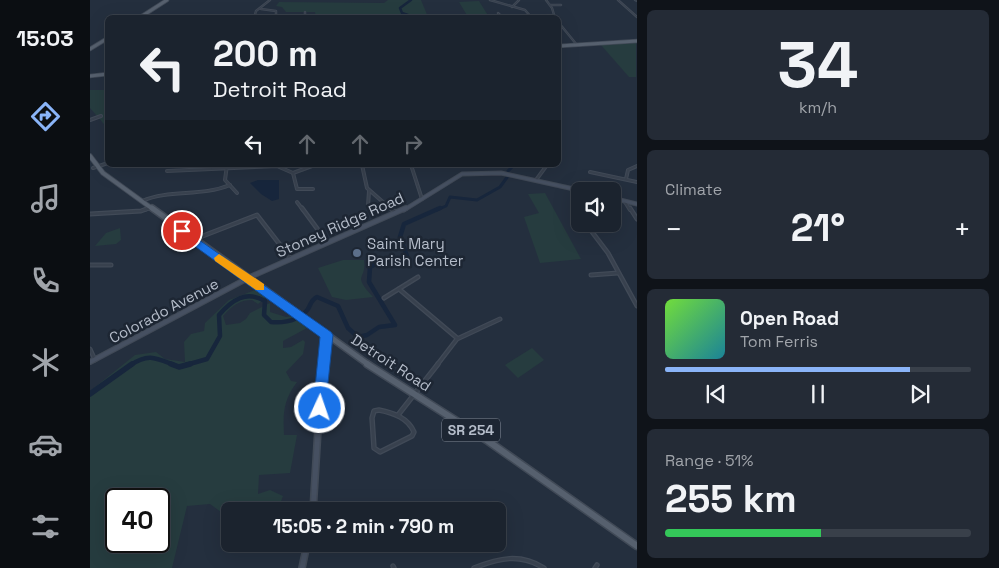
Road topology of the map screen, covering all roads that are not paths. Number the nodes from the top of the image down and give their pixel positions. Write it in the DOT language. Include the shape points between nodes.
graph roads {
  1 [pos="167,0"];
  2 [pos="270,0"];
  3 [pos="490,0"];
  4 [pos="519,0"];
  5 [pos="546,0"];
  6 [pos="618,0"];
  7 [pos="550,5"];
  8 [pos="561,5"];
  9 [pos="512,6"];
  10 [pos="260,8"];
  11 [pos="498,12"];
  12 [pos="144,15"];
  13 [pos="256,15"];
  14 [pos="276,15"];
  15 [pos="500,15"];
  16 [pos="529,15"];
  17 [pos="554,15"];
  18 [pos="636,17"];
  19 [pos="561,25"];
  20 [pos="105,40"];
  21 [pos="636,41"];
  22 [pos="577,45"];
  23 [pos="561,46"];
  24 [pos="91,48"];
  25 [pos="105,74"];
  26 [pos="90,76"];
  27 [pos="101,116"];
  28 [pos="90,120"];
  29 [pos="90,156"];
  30 [pos="105,164"];
  31 [pos="636,166"];
  32 [pos="258,167"];
  33 [pos="277,167"];
  34 [pos="309,167"];
  35 [pos="362,167"];
  36 [pos="412,167"];
  37 [pos="545,167"];
  38 [pos="92,168"];
  39 [pos="226,169"];
  40 [pos="167,171"];
  41 [pos="590,172"];
  42 [pos="292,173"];
  43 [pos="626,179"];
  44 [pos="536,180"];
  45 [pos="636,182"];
  46 [pos="230,185"];
  47 [pos="571,188"];
  48 [pos="313,189"];
  49 [pos="370,190"];
  50 [pos="237,193"];
  51 [pos="422,199"];
  52 [pos="142,201"];
  53 [pos="621,201"];
  54 [pos="297,202"];
  55 [pos="625,202"];
  56 [pos="636,204"];
  57 [pos="368,206"];
  58 [pos="150,208"];
  59 [pos="90,214"];
  60 [pos="396,214"];
  61 [pos="636,219"];
  62 [pos="592,232"];
  63 [pos="194,240"];
  64 [pos="328,243"];
  65 [pos="291,259"];
  66 [pos="90,265"];
  67 [pos="111,266"];
  68 [pos="618,273"];
  69 [pos="591,275"];
  70 [pos="418,277"];
  71 [pos="248,279"];
  72 [pos="399,289"];
  73 [pos="384,298"];
  74 [pos="636,306"];
  75 [pos="500,319"];
  76 [pos="326,335"];
  77 [pos="457,339"];
  78 [pos="90,349"];
  79 [pos="95,360"];
  80 [pos="90,362"];
  81 [pos="415,393"];
  82 [pos="398,416"];
  83 [pos="314,502"];
  84 [pos="636,546"];
  85 [pos="305,552"];
  86 [pos="302,568"];
  87 [pos="474,568"];
  88 [pos="544,568"];
  1 -- 12 [label="main road"];
  2 -- 10 [label="street"];
  3 -- 9 [label="street"];
  4 -- 9 [label="street"];
  5 -- 7 [label="street"];
  6 -- 18 [label="street"];
  7 -- 8 [label="street"];
  7 -- 17 [label="street"];
  9 -- 16 [label="street"];
  10 -- 13 [label="street"];
  10 -- 14 [label="street" via="276,11"];
  11 -- 15 [label="street"];
  19 -- 22 [label="street"];
  20 -- 24 [label="main road"];
  21 -- 22 [label="main road"];
  22 -- 23 [label="main road"];
  25 -- 26 [label="main road"];
  27 -- 28 [label="street"];
  29 -- 38 [label="main road, Detroit Road / SR 254"];
  30 -- 38 [label="street"];
  31 -- 43 [label="street" via="628,170"];
  32 -- 39 [label="street"];
  33 -- 42 [label="street"];
  34 -- 42 [label="street"];
  35 -- 49 [label="street" via="366,187"];
  36 -- 51 [label="street"];
  37 -- 44 [label="street"];
  38 -- 52 [label="main road, Detroit Road / SR 254"];
  39 -- 40 [label="street"];
  39 -- 46 [label="street" via="224,180"];
  41 -- 43 [label="street"];
  42 -- 48 [label="street" via="296,189"];
  43 -- 45 [label="street"];
  44 -- 47 [label="street, Stoney Ridge Road"];
  44 -- 51 [label="street, Stoney Ridge Road" via="495,172 466,173"];
  46 -- 50 [label="street"];
  46 -- 52 [label="street" via="216,191 156,194"];
  49 -- 57 [label="street"];
  49 -- 60 [label="street"];
  51 -- 60 [label="street, Stoney Ridge Road"];
  52 -- 58 [label="main road, Detroit Road / SR 254"];
  53 -- 55 [label="street"];
  54 -- 64 [label="street"];
  55 -- 56 [label="street"];
  55 -- 61 [label="street"];
  58 -- 59 [label="street"];
  58 -- 63 [label="main road, Detroit Road / SR 254"];
  60 -- 64 [label="street, Stoney Ridge Road"];
  62 -- 68 [label="street"];
  63 -- 65 [label="street" via="257,215"];
  63 -- 71 [label="main road, Detroit Road / SR 254"];
  64 -- 65 [label="street, Stoney Ridge Road"];
  65 -- 71 [label="street, Stoney Ridge Road"];
  66 -- 67 [label="street"];
  68 -- 69 [label="street"];
  68 -- 74 [label="street"];
  70 -- 72 [label="street"];
  71 -- 76 [label="main road, Detroit Road / SR 254"];
  71 -- 79 [label="street, Colorado Avenue"];
  72 -- 73 [label="street"];
  72 -- 77 [label="street"];
  75 -- 77 [label="street"];
  76 -- 81 [label="main road, Detroit Road / SR 254"];
  76 -- 83 [label="street"];
  77 -- 81 [label="street"];
  78 -- 79 [label="street"];
  79 -- 80 [label="street, Colorado Avenue"];
  81 -- 82 [label="street"];
  81 -- 84 [label="main road, Detroit Road / SR 254"];
  82 -- 82 [label="street" via="413,428 414,434 378,452 374,448 372,414 379,410"];
  85 -- 86 [label="street"];
  87 -- 88 [label="street" via="500,557 513,556"];
}
